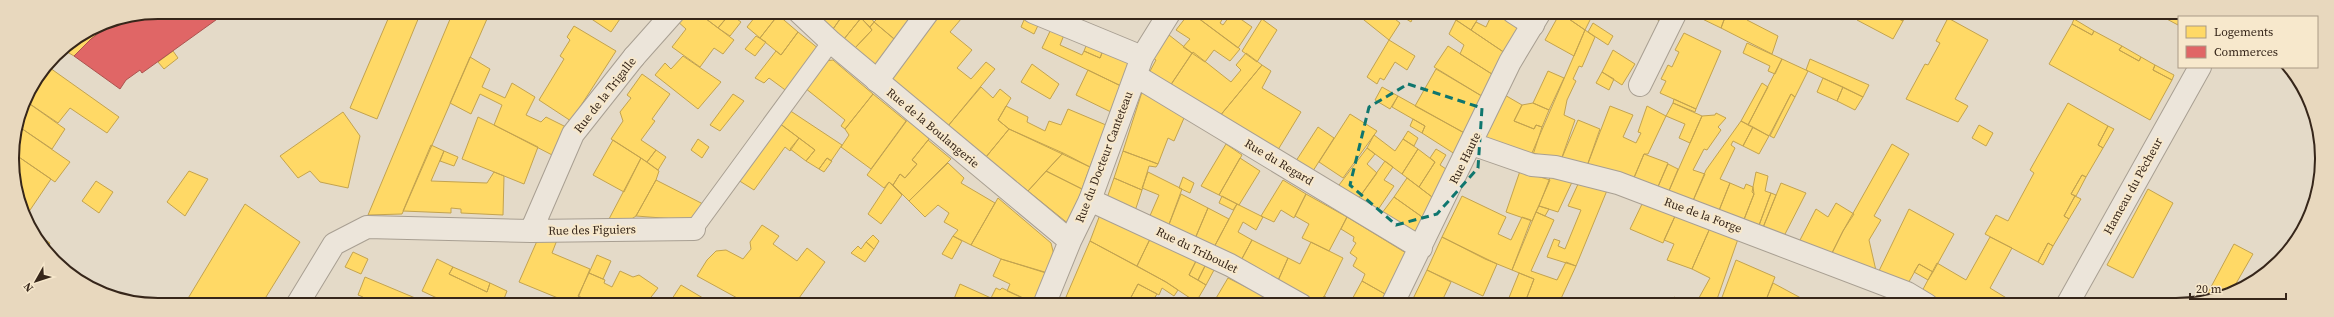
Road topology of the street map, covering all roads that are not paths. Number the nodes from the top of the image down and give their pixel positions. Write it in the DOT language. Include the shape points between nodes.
graph roads {
  1 [pos="668,19"];
  2 [pos="806,19"];
  3 [pos="923,19"];
  4 [pos="1047,19"];
  5 [pos="1166,19"];
  6 [pos="1536,19"];
  7 [pos="1673,19"];
  8 [pos="831,42"];
  9 [pos="1139,66"];
  10 [pos="2199,68"];
  11 [pos="877,81"];
  12 [pos="1640,85"];
  13 [pos="1472,144"];
  14 [pos="1090,200"];
  15 [pos="694,229"];
  16 [pos="531,231"];
  17 [pos="1070,241"];
  18 [pos="1421,248"];
  19 [pos="301,298"];
  20 [pos="1047,298"];
  21 [pos="1289,298"];
  22 [pos="1396,298"];
  23 [pos="1915,298"];
  24 [pos="2071,298"];
  1 -- 16 [label="street, Rue de la Trigalle" via="573,134"];
  2 -- 8 [label="street, Rue de la Boulangerie"];
  3 -- 11 [label="street"];
  4 -- 9 [label="street, Rue du Regard"];
  5 -- 9 [label="street, Rue du Docteur Canteteau"];
  6 -- 13 [label="street, Rue Haute" via="1510,62"];
  7 -- 12 [label="street"];
  8 -- 11 [label="street, Rue de la Boulangerie"];
  8 -- 15 [label="lane, Rue des Figuiers"];
  9 -- 14 [label="street, Rue du Docteur Canteteau"];
  9 -- 18 [label="street, Rue du Regard"];
  10 -- 24 [label="street, Hameau du Pècheur"];
  11 -- 17 [label="street, Rue de la Boulangerie"];
  13 -- 18 [label="street, Rue Haute"];
  13 -- 23 [label="street, Rue de la Forge" via="1532,165 1555,167 1618,183"];
  14 -- 17 [label="street, Rue du Docteur Canteteau"];
  14 -- 21 [label="street, Rue du Triboulet" via="1230,265"];
  15 -- 16 [label="street, Rue des Figuiers"];
  16 -- 19 [label="street, Rue des Figuiers" via="367,227 334,244"];
  17 -- 20 [label="street, Rue du Docteur Canteteau"];
  18 -- 22 [label="street, Rue Haute"];
}
